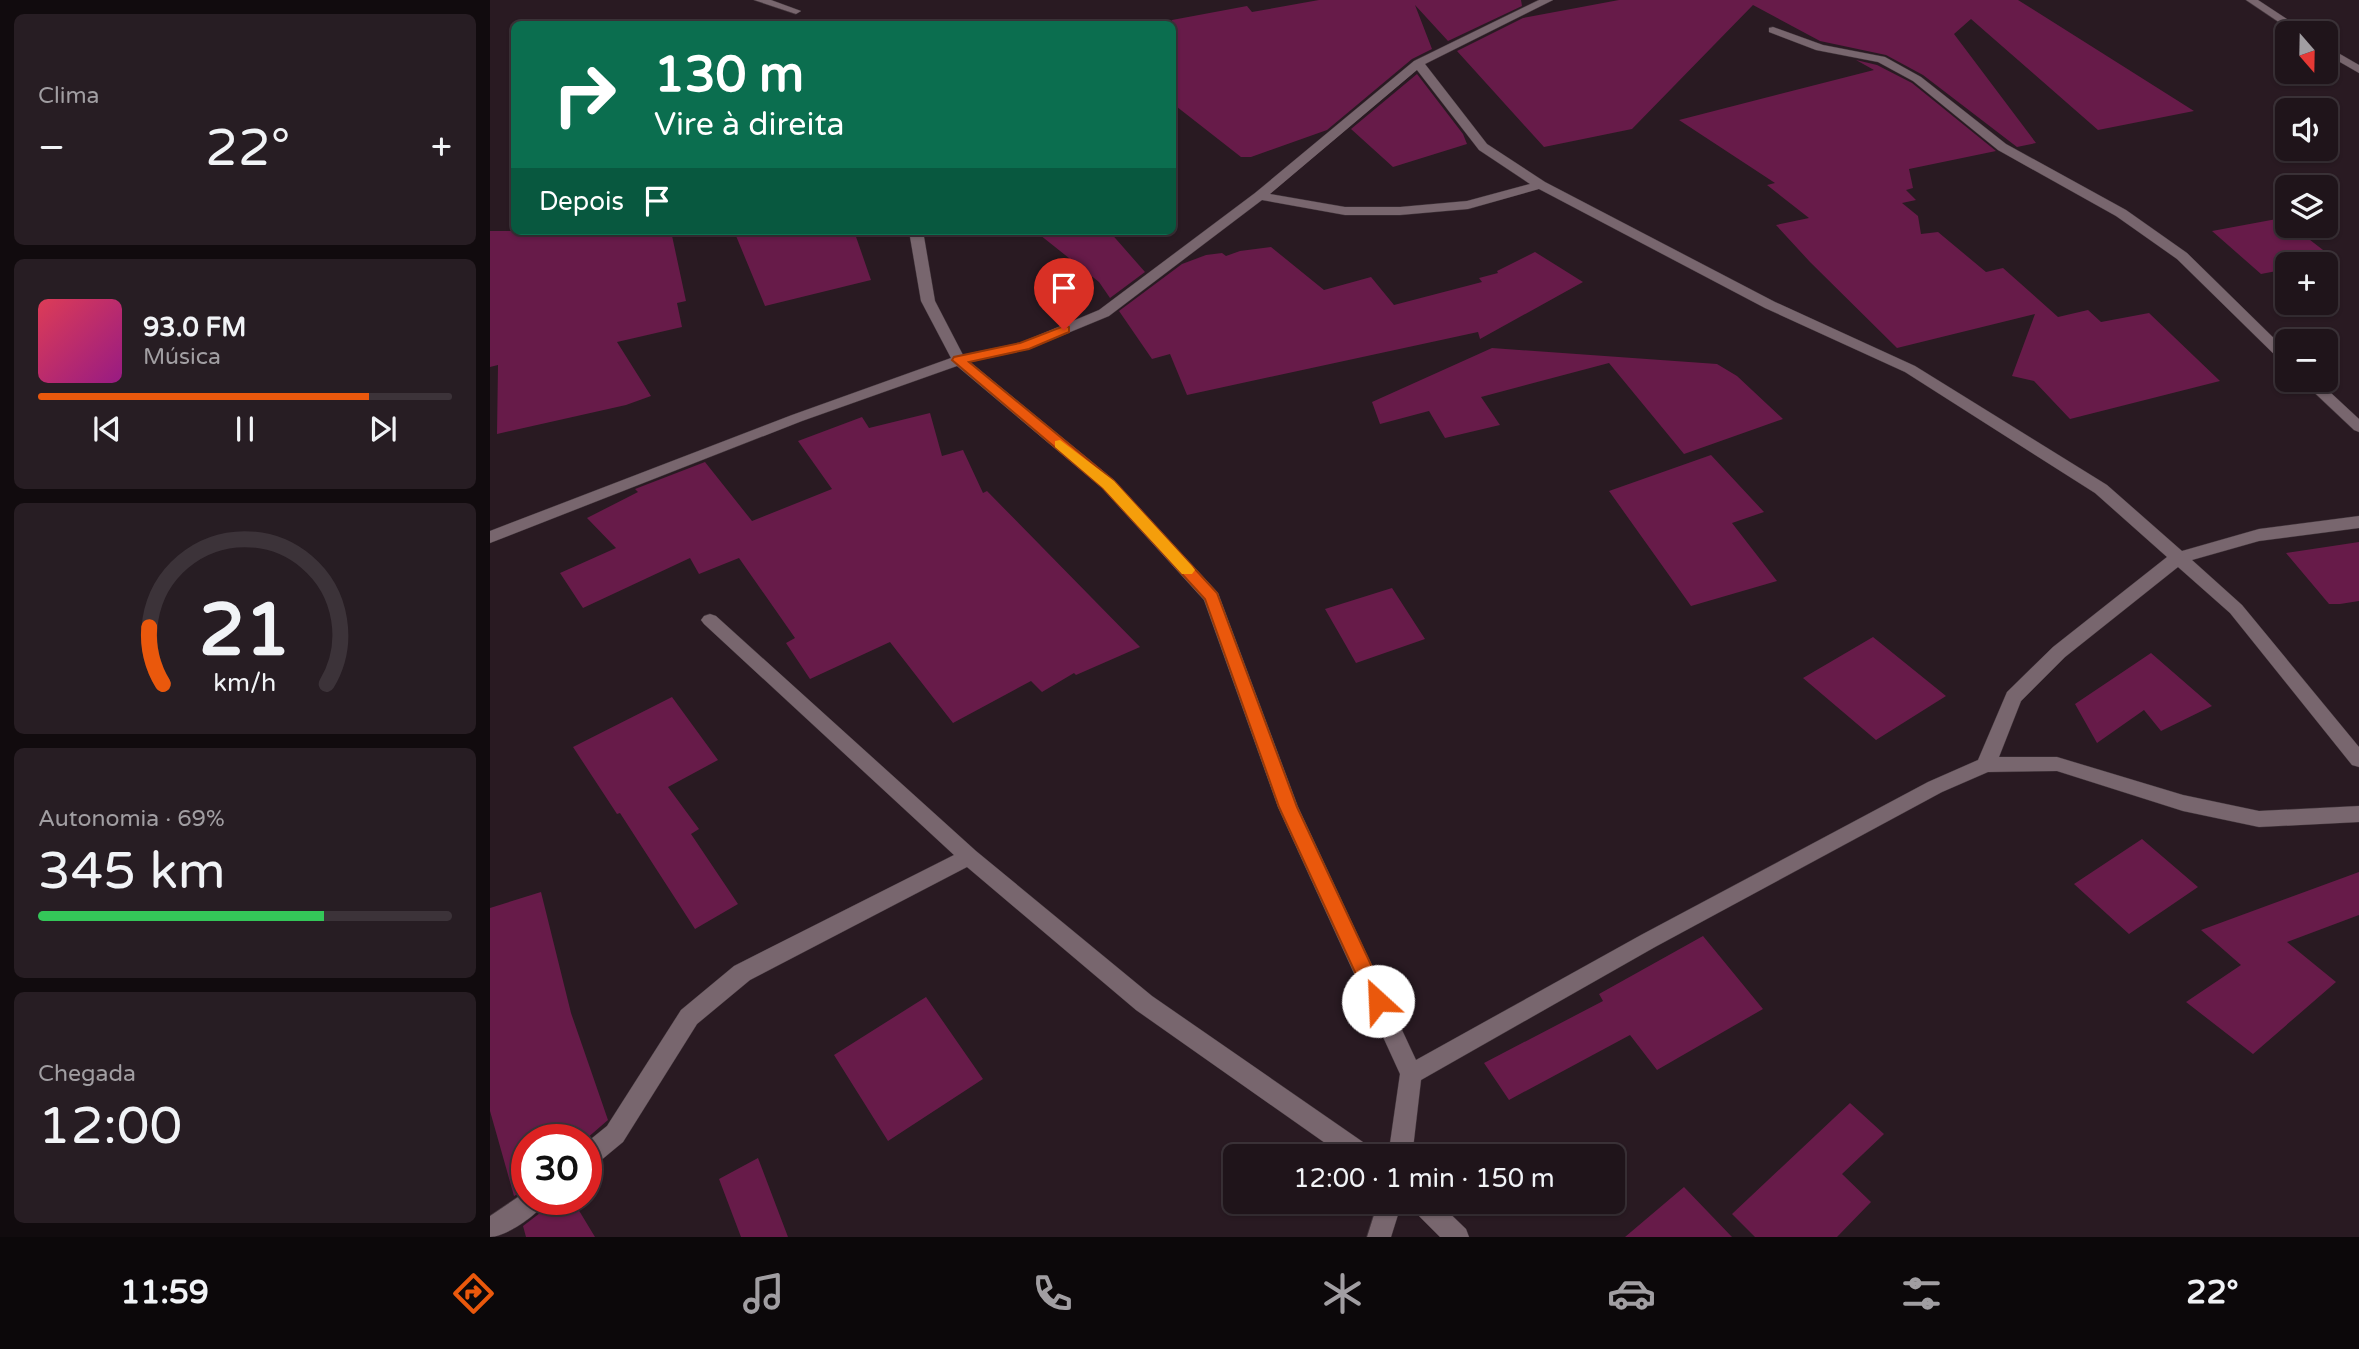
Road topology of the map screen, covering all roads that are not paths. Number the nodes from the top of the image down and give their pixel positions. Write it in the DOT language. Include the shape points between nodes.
graph roads {
  1 [pos="759,0"];
  2 [pos="786,0"];
  3 [pos="1545,0"];
  4 [pos="2251,0"];
  5 [pos="2283,21"];
  6 [pos="1773,30"];
  7 [pos="2338,57"];
  8 [pos="1418,63"];
  9 [pos="2359,71"];
  10 [pos="1540,185"];
  11 [pos="1260,197"];
  12 [pos="917,235"];
  13 [pos="2275,347"];
  14 [pos="959,360"];
  15 [pos="2321,392"];
  16 [pos="2359,427"];
  17 [pos="2359,522"];
  18 [pos="490,537"];
  19 [pos="2178,558"];
  20 [pos="710,620"];
  21 [pos="2359,760"];
  22 [pos="1986,765"];
  23 [pos="2359,814"];
  24 [pos="969,856"];
  25 [pos="1412,1074"];
  26 [pos="1346,1144"];
  27 [pos="1402,1144"];
  28 [pos="602,1145"];
  29 [pos="1386,1214"];
  30 [pos="1433,1214"];
  31 [pos="512,1215"];
  32 [pos="490,1230"];
  33 [pos="1379,1237"];
  34 [pos="1457,1237"];
  1 -- 2 [label="street" via="799,15"];
  3 -- 8 [label="street"];
  4 -- 5 [label="street"];
  6 -- 13 [label="street" via="1820,48 1881,59 1917,79 2002,147 2121,213 2182,256"];
  7 -- 9 [label="street"];
  8 -- 10 [label="street" via="1483,147"];
  8 -- 11 [label="street"];
  10 -- 11 [label="street" via="1468,205 1401,211 1345,211"];
  10 -- 19 [label="street" via="1770,305 1910,369 2101,489"];
  11 -- 14 [label="street" via="1104,313 1024,346"];
  12 -- 14 [label="street" via="928,301"];
  14 -- 18 [label="street"];
  14 -- 25 [label="street" via="1108,484 1212,597 1288,807"];
  15 -- 16 [label="street"];
  17 -- 19 [label="street" via="2259,535"];
  19 -- 21 [label="street" via="2235,609"];
  19 -- 22 [label="street" via="2059,652 2013,697"];
  20 -- 24 [label="street"];
  22 -- 23 [label="street" via="2057,764 2183,803 2259,819"];
  22 -- 25 [label="street" via="1899,806"];
  24 -- 26 [label="street" via="1144,1003"];
  24 -- 28 [label="street" via="742,973 689,1017 615,1134"];
  25 -- 27 [label="street"];
  29 -- 33 [label="street"];
  30 -- 34 [label="street"];
  31 -- 32 [label="street"];
}
